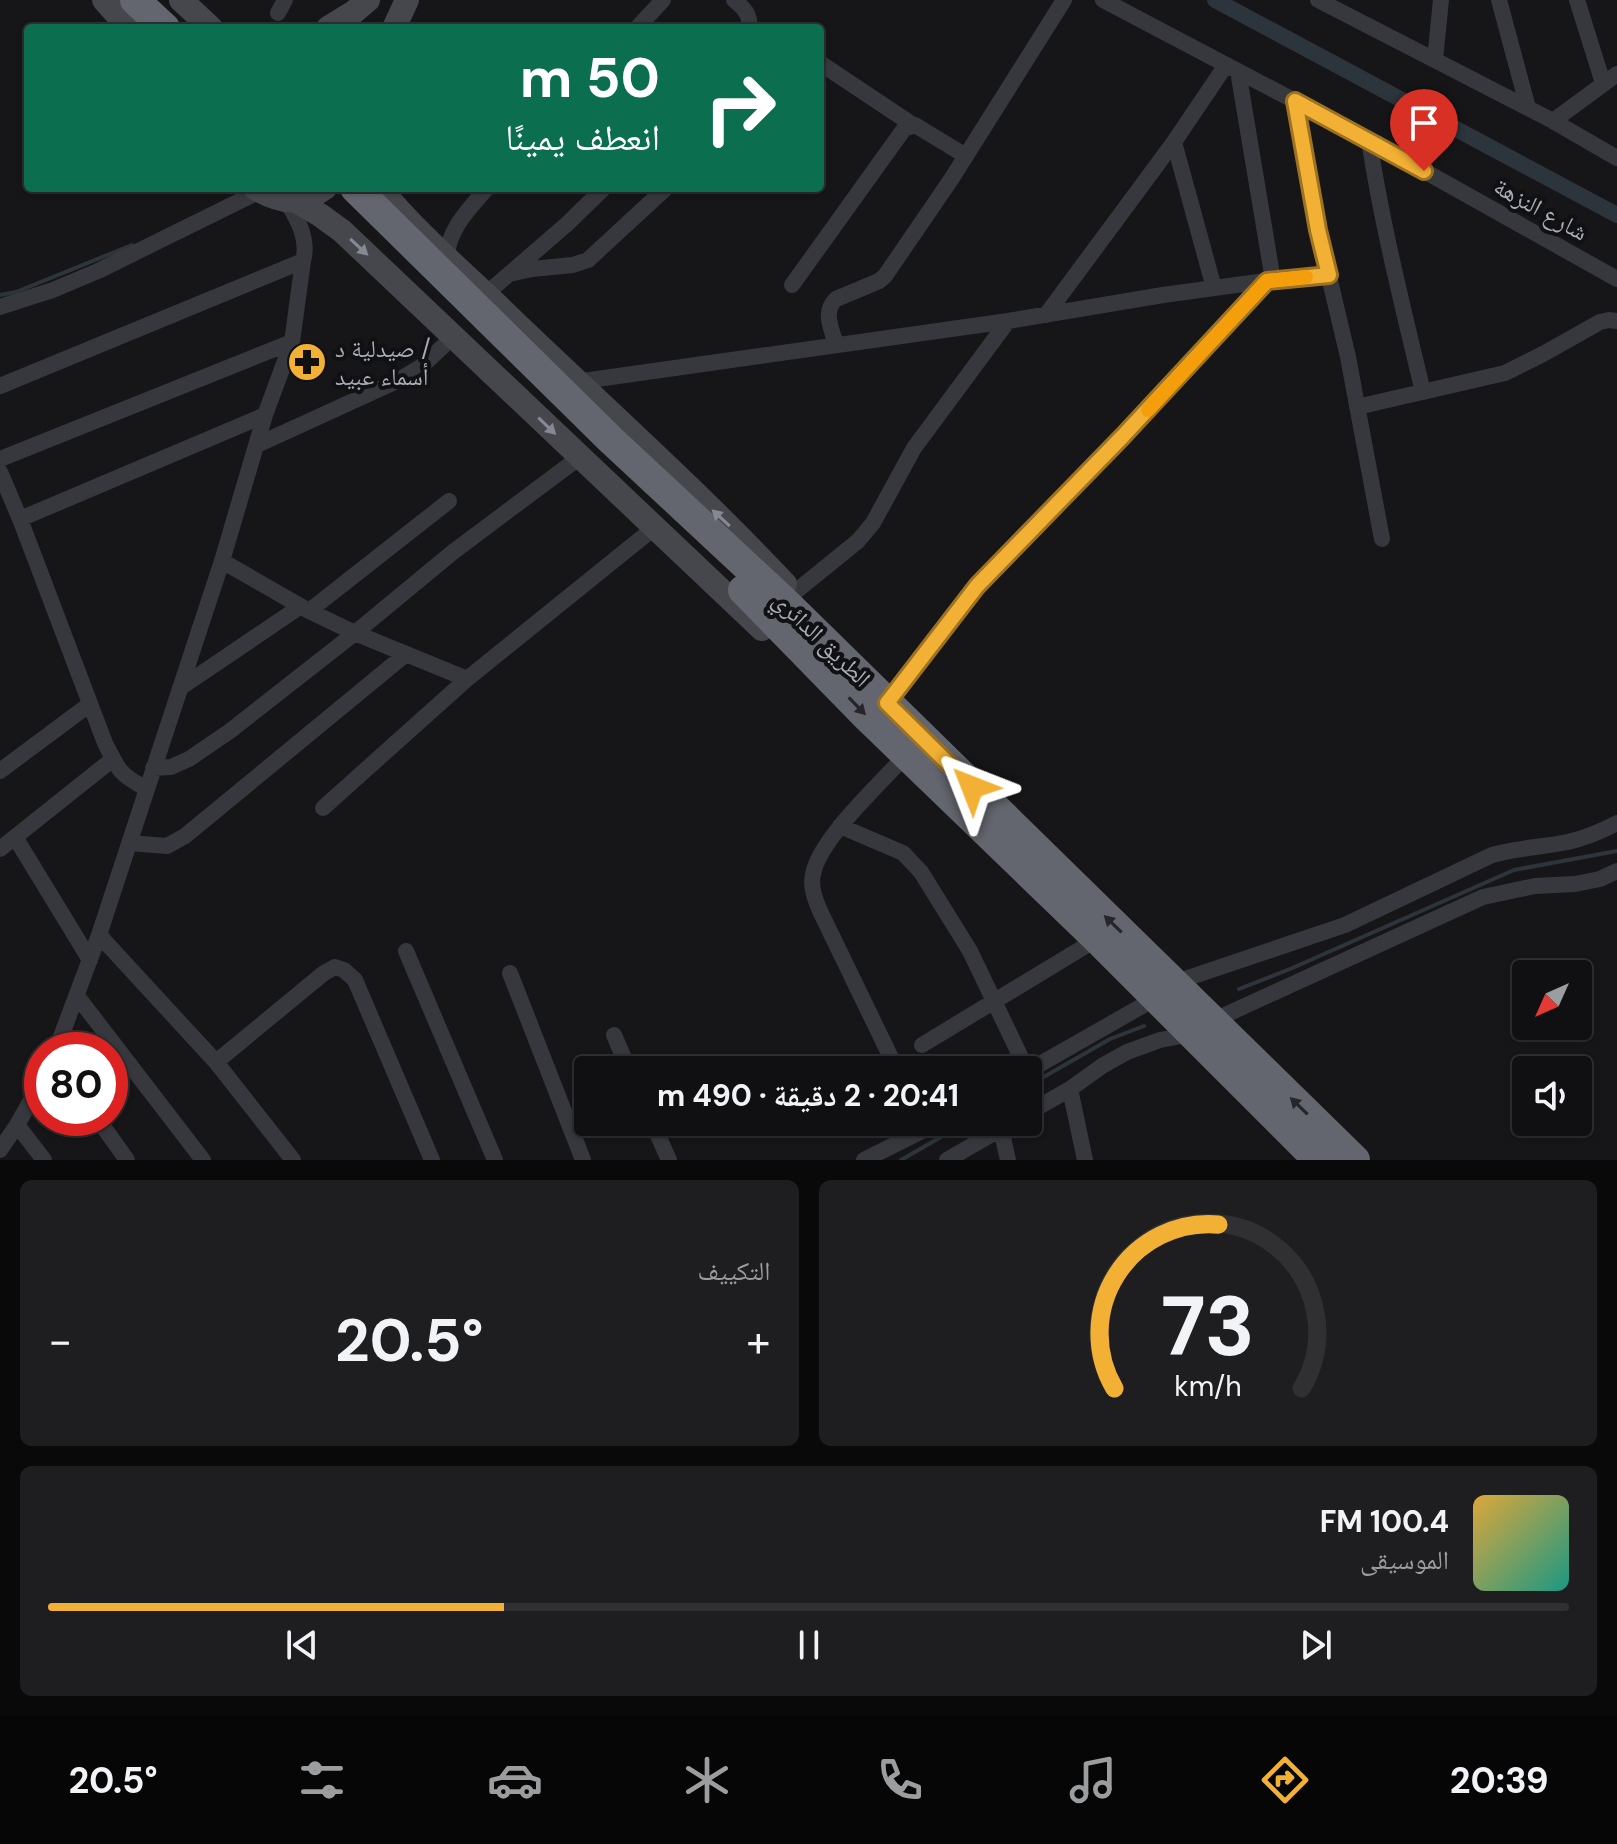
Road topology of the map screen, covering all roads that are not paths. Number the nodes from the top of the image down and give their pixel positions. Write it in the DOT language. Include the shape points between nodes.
graph roads {
  1 [pos="104,0"];
  2 [pos="135,0"];
  3 [pos="157,0"];
  4 [pos="181,0"];
  5 [pos="368,0"];
  6 [pos="407,0"];
  7 [pos="663,0"];
  8 [pos="734,0"];
  9 [pos="1064,0"];
  10 [pos="1103,0"];
  11 [pos="1318,0"];
  12 [pos="1441,0"];
  13 [pos="1499,0"];
  14 [pos="1577,0"];
  15 [pos="1336,4"];
  16 [pos="749,22"];
  17 [pos="125,24"];
  18 [pos="161,24"];
  19 [pos="183,24"];
  20 [pos="207,24"];
  21 [pos="334,24"];
  22 [pos="396,24"];
  23 [pos="641,24"];
  24 [pos="1435,60"];
  25 [pos="824,66"];
  26 [pos="1232,68"];
  27 [pos="1610,78"];
  28 [pos="1295,101"];
  29 [pos="1528,108"];
  30 [pos="1553,121"];
  31 [pos="913,125"];
  32 [pos="1369,140"];
  33 [pos="1174,142"];
  34 [pos="966,156"];
  35 [pos="1617,158"];
  36 [pos="254,192"];
  37 [pos="264,192"];
  38 [pos="318,192"];
  39 [pos="337,192"];
  40 [pos="359,192"];
  41 [pos="383,192"];
  42 [pos="484,192"];
  43 [pos="600,192"];
  44 [pos="662,192"];
  45 [pos="291,201"];
  46 [pos="447,257"];
  47 [pos="303,261"];
  48 [pos="509,274"];
  49 [pos="1329,275"];
  50 [pos="1617,279"];
  51 [pos="1270,280"];
  52 [pos="792,285"];
  53 [pos="1214,288"];
  54 [pos="486,294"];
  55 [pos="0,307"];
  56 [pos="1046,315"];
  57 [pos="1008,321"];
  58 [pos="1617,321"];
  59 [pos="454,336"];
  60 [pos="292,342"];
  61 [pos="836,345"];
  62 [pos="576,382"];
  63 [pos="0,386"];
  64 [pos="1423,392"];
  65 [pos="1357,407"];
  66 [pos="265,415"];
  67 [pos="257,445"];
  68 [pos="580,457"];
  69 [pos="0,459"];
  70 [pos="0,472"];
  71 [pos="449,501"];
  72 [pos="20,519"];
  73 [pos="654,528"];
  74 [pos="1382,539"];
  75 [pos="222,561"];
  76 [pos="751,584"];
  77 [pos="788,597"];
  78 [pos="305,608"];
  79 [pos="355,633"];
  80 [pos="817,650"];
  81 [pos="406,654"];
  82 [pos="467,679"];
  83 [pos="180,688"];
  84 [pos="887,703"];
  85 [pos="90,704"];
  86 [pos="906,755"];
  87 [pos="113,759"];
  88 [pos="153,768"];
  89 [pos="0,771"];
  90 [pos="147,789"];
  91 [pos="323,808"];
  92 [pos="1617,823"];
  93 [pos="840,826"];
  94 [pos="15,837"];
  95 [pos="130,843"];
  96 [pos="0,849"];
  97 [pos="1617,871"];
  98 [pos="99,935"];
  99 [pos="1097,939"];
  100 [pos="406,951"];
  101 [pos="90,960"];
  102 [pos="510,973"];
  103 [pos="1164,990"];
  104 [pos="77,996"];
  105 [pos="994,1001"];
  106 [pos="1202,1027"];
  107 [pos="63,1032"];
  108 [pos="614,1035"];
  109 [pos="922,1045"];
  110 [pos="623,1056"];
  111 [pos="890,1056"];
  112 [pos="1021,1056"];
  113 [pos="216,1062"];
  114 [pos="1042,1062"];
  115 [pos="1070,1089"];
  116 [pos="1042,1105"];
  117 [pos="24,1113"];
  118 [pos="17,1125"];
  119 [pos="110,1136"];
  120 [pos="658,1136"];
  121 [pos="909,1136"];
  122 [pos="991,1136"];
  123 [pos="1007,1136"];
  124 [pos="0,1150"];
  125 [pos="957,1158"];
  126 [pos="44,1160"];
  127 [pos="127,1160"];
  128 [pos="203,1160"];
  129 [pos="293,1160"];
  130 [pos="432,1160"];
  131 [pos="495,1160"];
  132 [pos="583,1160"];
  133 [pos="669,1160"];
  134 [pos="864,1160"];
  135 [pos="1008,1160"];
  136 [pos="1085,1160"];
  137 [pos="1318,1160"];
  138 [pos="1355,1160"];
  1 -- 17 [label="street"];
  2 -- 18 [label="highway"];
  3 -- 19 [label="highway"];
  4 -- 20 [label="street"];
  5 -- 21 [label="street"];
  6 -- 22 [label="street"];
  7 -- 23 [label="street"];
  8 -- 16 [label="street"];
  9 -- 34 [label="street"];
  10 -- 26 [label="street, شارع النزهة"];
  11 -- 15 [label="street"];
  12 -- 24 [label="street"];
  13 -- 29 [label="street"];
  14 -- 27 [label="street"];
  15 -- 24 [label="street"];
  24 -- 29 [label="street"];
  25 -- 31 [label="street"];
  26 -- 28 [label="street, شارع النزهة"];
  26 -- 33 [label="street"];
  26 -- 51 [label="street"];
  27 -- 30 [label="street"];
  28 -- 32 [label="street, شارع النزهة"];
  28 -- 49 [label="street"];
  29 -- 30 [label="street"];
  30 -- 35 [label="street"];
  31 -- 34 [label="street"];
  31 -- 52 [label="street" via="904,129"];
  32 -- 50 [label="street, شارع النزهة"];
  32 -- 64 [label="street"];
  33 -- 53 [label="street"];
  33 -- 56 [label="street"];
  34 -- 61 [label="street" via="885,276 831,303 828,313"];
  36 -- 55 [label="street" via="98,271"];
  37 -- 45 [label="street"];
  38 -- 45 [label="street"];
  39 -- 76 [label="highway, الطريق الدائري"];
  40 -- 76 [label="highway, الطريق الدائري"];
  41 -- 46 [label="street"];
  42 -- 46 [label="street" via="449,238"];
  43 -- 48 [label="street"];
  44 -- 48 [label="street" via="588,260"];
  45 -- 47 [label="street" via="303,234"];
  45 -- 59 [label="street, one-way" via="342,231"];
  46 -- 54 [label="street"];
  47 -- 60 [label="street"];
  47 -- 63 [label="street"];
  48 -- 54 [label="street"];
  49 -- 51 [label="street"];
  49 -- 65 [label="street"];
  51 -- 53 [label="street"];
  51 -- 84 [label="street" via="977,586"];
  53 -- 56 [label="street"];
  54 -- 62 [label="street"];
  56 -- 57 [label="street"];
  57 -- 61 [label="street"];
  57 -- 77 [label="street" via="914,448 873,523 841,557"];
  58 -- 64 [label="street" via="1600,322 1505,373"];
  59 -- 67 [label="street" via="397,381"];
  59 -- 68 [label="street, one-way"];
  60 -- 66 [label="street"];
  60 -- 69 [label="street"];
  61 -- 62 [label="street"];
  77 -- 62 [label="street, one-way" via="737,533"];
  64 -- 65 [label="street"];
  65 -- 74 [label="street"];
  66 -- 67 [label="street"];
  66 -- 72 [label="street"];
  67 -- 75 [label="street"];
  68 -- 73 [label="street"];
  68 -- 79 [label="street"];
  70 -- 72 [label="street"];
  71 -- 78 [label="street"];
  72 -- 85 [label="street"];
  73 -- 80 [label="street" via="761,628 780,641"];
  73 -- 82 [label="street"];
  75 -- 78 [label="street"];
  75 -- 83 [label="street"];
  76 -- 77 [label="highway, الطريق الدائري"];
  76 -- 80 [label="highway, الطريق الدائري"];
  77 -- 80 [label="highway, الطريق الدائري"];
  78 -- 79 [label="street"];
  78 -- 83 [label="street"];
  79 -- 81 [label="street"];
  79 -- 88 [label="street" via="189,759"];
  80 -- 84 [label="highway, الطريق الدائري"];
  80 -- 86 [label="highway, الطريق الدائري, one-way"];
  81 -- 82 [label="street"];
  81 -- 95 [label="street" via="185,836 167,846"];
  82 -- 91 [label="street"];
  83 -- 88 [label="street"];
  103 -- 84 [label="highway, الطريق الدائري, one-way"];
  85 -- 87 [label="street"];
  85 -- 89 [label="street"];
  86 -- 93 [label="street"];
  86 -- 99 [label="highway, الطريق الدائري"];
  87 -- 90 [label="street" via="119,771"];
  87 -- 94 [label="street"];
  88 -- 90 [label="street"];
  90 -- 95 [label="street"];
  92 -- 103 [label="street" via="1571,841 1492,855 1345,925"];
  93 -- 105 [label="street" via="903,853 921,872"];
  93 -- 111 [label="street" via="818,856 813,893"];
  94 -- 96 [label="street"];
  94 -- 101 [label="street"];
  95 -- 98 [label="street"];
  97 -- 106 [label="street" via="1600,879 1483,897"];
  98 -- 101 [label="street"];
  98 -- 113 [label="street"];
  99 -- 103 [label="highway, الطريق الدائري"];
  99 -- 105 [label="street"];
  100 -- 131 [label="street"];
  101 -- 104 [label="street"];
  102 -- 132 [label="street"];
  103 -- 106 [label="highway, الطريق الدائري"];
  103 -- 114 [label="street"];
  104 -- 107 [label="street"];
  104 -- 128 [label="street"];
  105 -- 109 [label="street"];
  105 -- 112 [label="street"];
  106 -- 115 [label="street" via="1127,1052"];
  106 -- 137 [label="highway, الطريق الدائري"];
  138 -- 106 [label="highway, الطريق الدائري, one-way"];
  108 -- 110 [label="street"];
  113 -- 129 [label="street"];
  113 -- 130 [label="street" via="324,973 335,967 344,970 355,980"];
  115 -- 116 [label="street"];
  115 -- 136 [label="street"];
  117 -- 118 [label="street"];
  118 -- 124 [label="street"];
  118 -- 126 [label="street"];
  119 -- 127 [label="street"];
  120 -- 133 [label="street"];
  121 -- 134 [label="street"];
  122 -- 125 [label="street"];
  123 -- 135 [label="street"];
}
